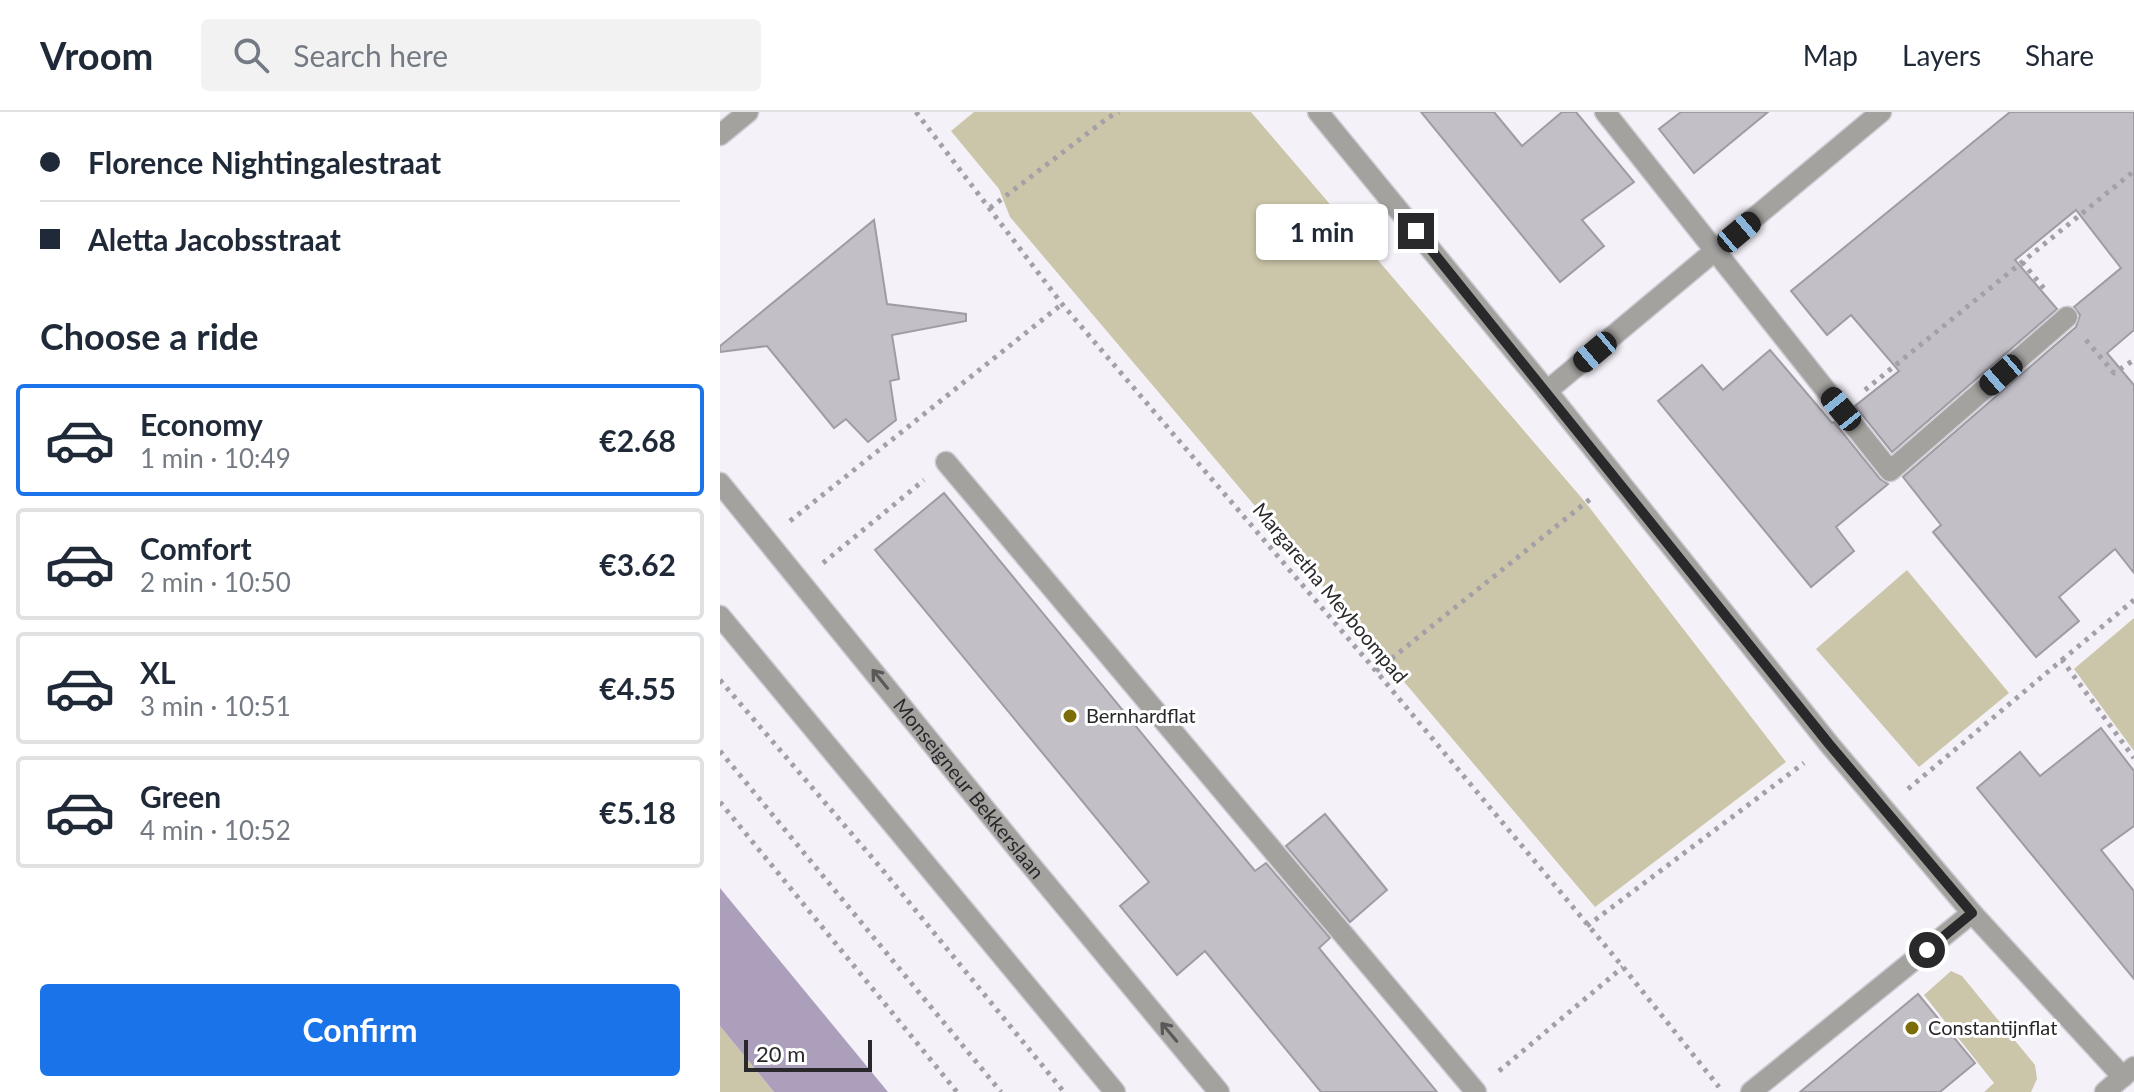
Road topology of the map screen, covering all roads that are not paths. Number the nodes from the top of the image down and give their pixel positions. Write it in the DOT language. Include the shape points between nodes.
graph roads {
  1 [pos="748,112"];
  2 [pos="1318,112"];
  3 [pos="1605,112"];
  4 [pos="1881,112"];
  5 [pos="720,135"];
  6 [pos="1715,252"];
  7 [pos="2067,317"];
  8 [pos="1547,391"];
  9 [pos="946,462"];
  10 [pos="720,483"];
  11 [pos="720,616"];
  12 [pos="1972,913"];
  13 [pos="2128,1072"];
  14 [pos="1476,1091"];
  15 [pos="1115,1092"];
  16 [pos="1219,1092"];
  17 [pos="1751,1092"];
  18 [pos="2105,1092"];
  1 -- 5 [label="street"];
  2 -- 8 [label="street"];
  3 -- 6 [label="street"];
  4 -- 6 [label="street"];
  6 -- 7 [label="street" via="1890,471"];
  6 -- 8 [label="street"];
  8 -- 12 [label="street" via="1829,744"];
  9 -- 14 [label="street"];
  16 -- 10 [label="street, Monseigneur Bekkerslaan, one-way"];
  11 -- 15 [label="street"];
  12 -- 13 [label="street"];
  12 -- 17 [label="street"];
  13 -- 18 [label="street"];
}
